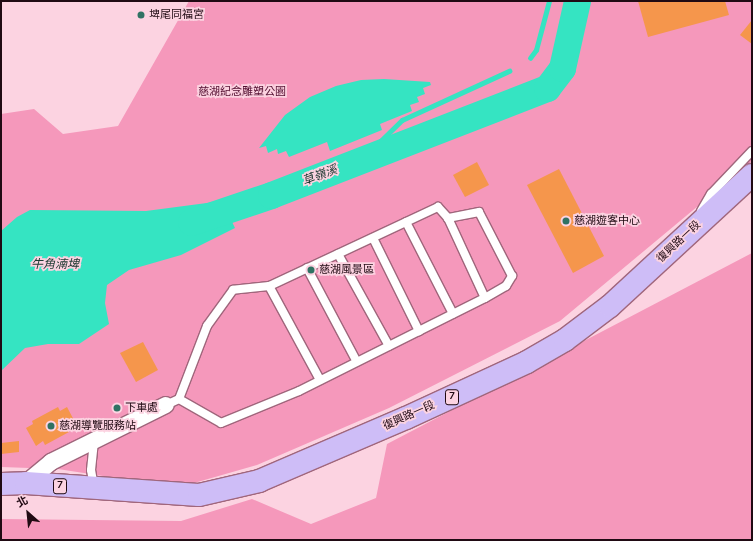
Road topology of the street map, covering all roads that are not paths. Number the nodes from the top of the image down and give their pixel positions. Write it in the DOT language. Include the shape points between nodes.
graph roads {
  1 [pos="752,151"];
  2 [pos="752,175"];
  3 [pos="448,218"];
  4 [pos="406,222"];
  5 [pos="689,232"];
  6 [pos="373,238"];
  7 [pos="338,254"];
  8 [pos="307,268"];
  9 [pos="269,286"];
  10 [pos="485,298"];
  11 [pos="453,314"];
  12 [pos="419,331"];
  13 [pos="389,346"];
  14 [pos="357,362"];
  15 [pos="320,380"];
  16 [pos="172,402"];
  17 [pos="94,440"];
  18 [pos="26,483"];
  19 [pos="1,484"];
  20 [pos="94,488"];
  1 -- 5 [label="lane" via="711,194"];
  2 -- 5 [label="main road, 復興路一段 / 7"];
  3 -- 4 [label="lane" via="438,207"];
  3 -- 10 [label="lane"];
  3 -- 10 [label="lane" via="479,212 512,276 506,286"];
  4 -- 6 [label="lane"];
  4 -- 11 [label="lane"];
  5 -- 20 [label="main road, 復興路一段 / 7" via="610,306 565,340 527,362 406,418 259,481 199,494"];
  6 -- 7 [label="lane"];
  6 -- 12 [label="lane"];
  7 -- 8 [label="lane"];
  7 -- 13 [label="lane"];
  8 -- 9 [label="lane"];
  8 -- 14 [label="lane"];
  9 -- 15 [label="lane"];
  9 -- 16 [label="lane" via="233,290 207,326"];
  10 -- 11 [label="lane"];
  11 -- 12 [label="lane"];
  12 -- 13 [label="lane"];
  13 -- 14 [label="lane"];
  14 -- 15 [label="lane"];
  15 -- 16 [label="lane" via="221,423"];
  16 -- 17 [label="street"];
  17 -- 18 [label="street" via="51,462"];
  17 -- 20 [label="lane" via="91,470"];
  18 -- 19 [label="main road, 復興路一段 / 7"];
  18 -- 20 [label="main road, 復興路一段 / 7"];
}
